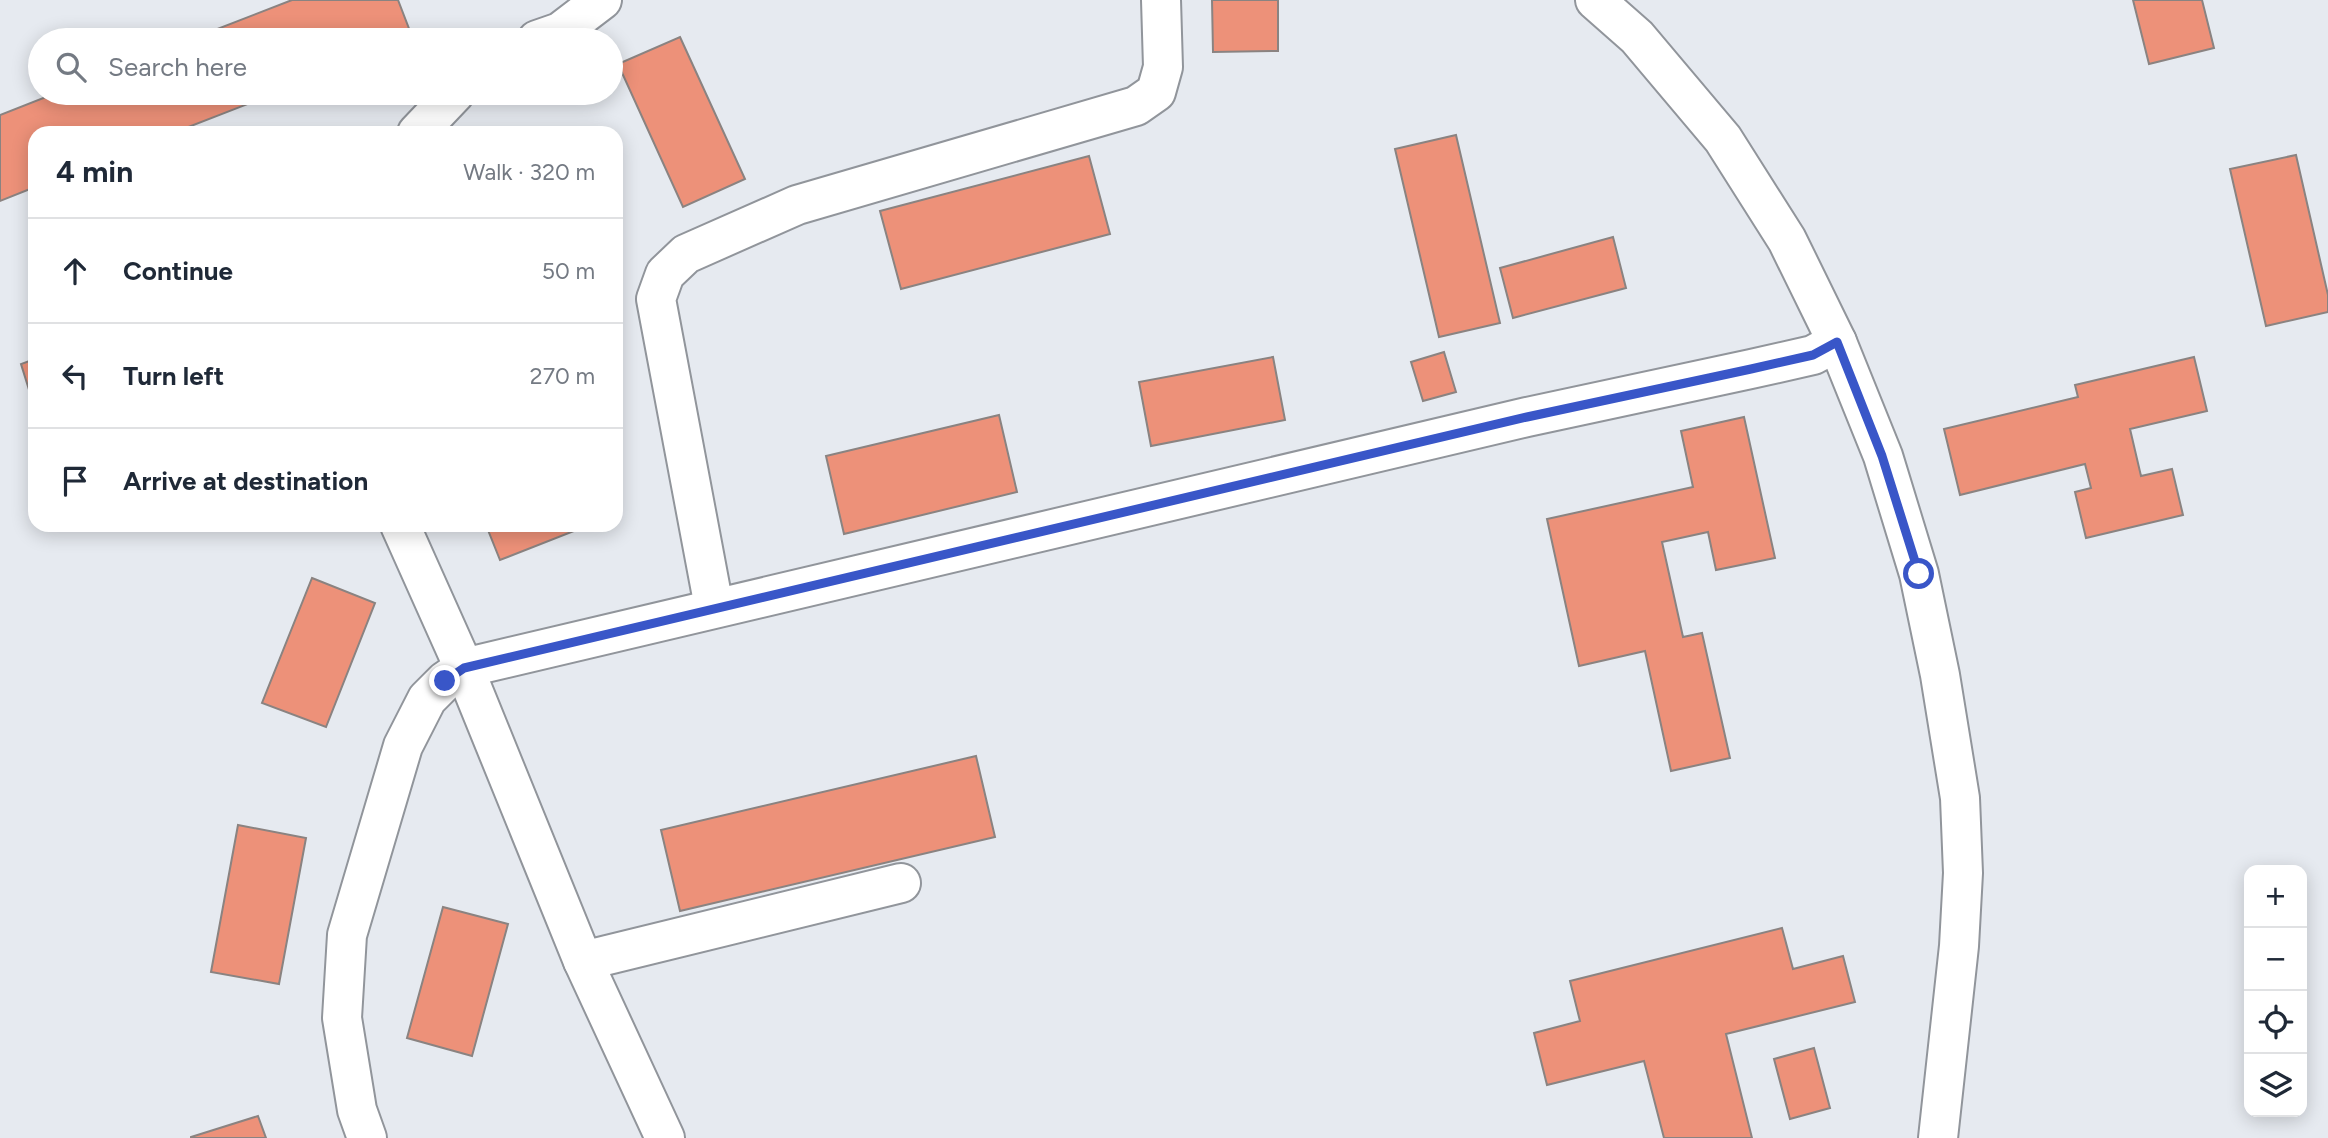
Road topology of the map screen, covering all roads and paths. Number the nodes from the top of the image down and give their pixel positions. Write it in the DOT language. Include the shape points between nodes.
graph roads {
  1 [pos="602,0"];
  2 [pos="1161,0"];
  3 [pos="1595,0"];
  4 [pos="564,28"];
  5 [pos="444,105"];
  6 [pos="423,126"];
  7 [pos="1837,342"];
  8 [pos="403,532"];
  9 [pos="714,607"];
  10 [pos="464,668"];
  11 [pos="901,883"];
  12 [pos="583,961"];
  13 [pos="368,1138"];
  14 [pos="665,1138"];
  15 [pos="1938,1138"];
  1 -- 4 [label="lane"];
  2 -- 9 [label="lane" via="1163,67 1156,92 1136,106 797,205 686,254 666,274 656,299"];
  3 -- 7 [label="lane" via="1637,37 1723,139 1787,240"];
  5 -- 6 [label="lane"];
  7 -- 9 [label="lane" via="1813,355"];
  7 -- 15 [label="lane" via="1882,456 1919,574 1961,798 1959,946"];
  8 -- 10 [label="lane"];
  9 -- 10 [label="lane"];
  10 -- 12 [label="lane"];
  10 -- 13 [label="lane" via="427,699 403,746 347,935 342,1018 358,1110"];
  11 -- 12 [label="lane"];
  12 -- 14 [label="lane"];
}
